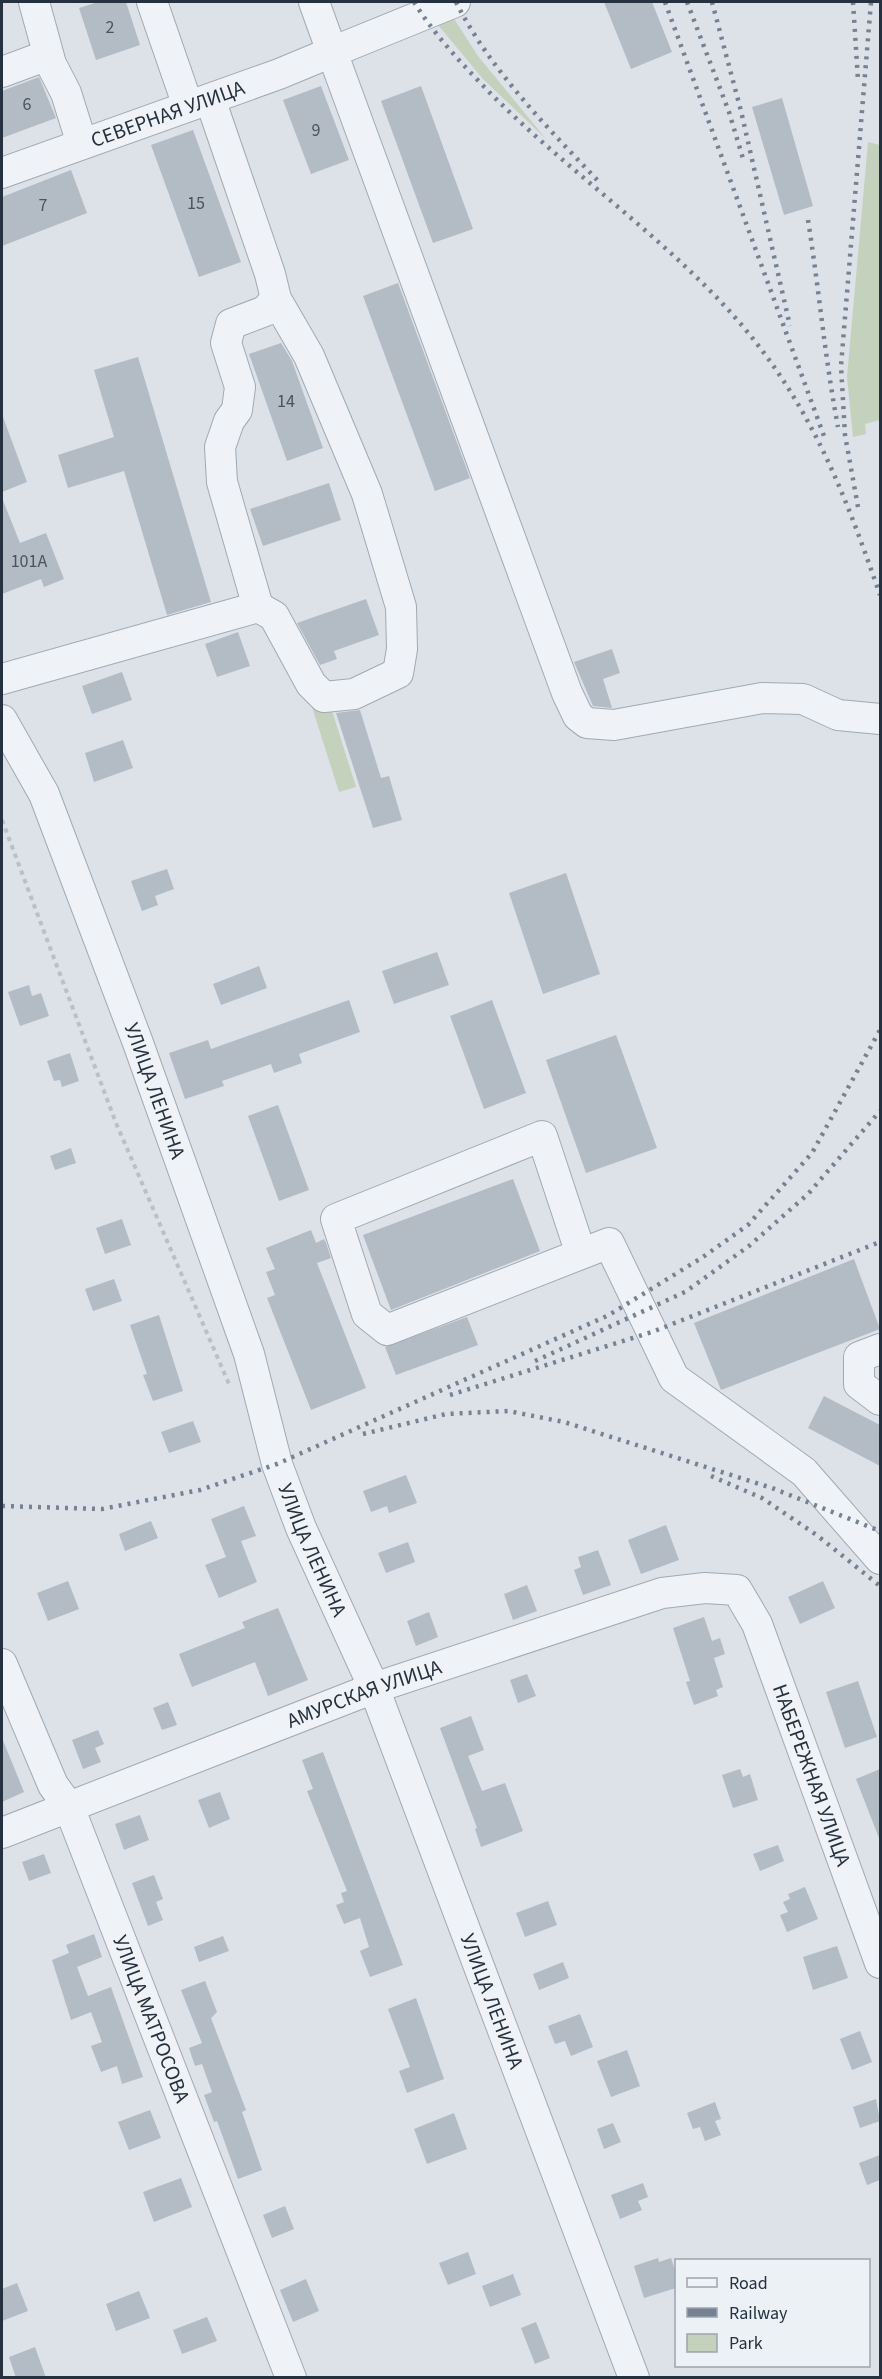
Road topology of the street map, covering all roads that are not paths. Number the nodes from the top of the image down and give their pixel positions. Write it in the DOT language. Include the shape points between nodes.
graph roads {
  1 [pos="34,2"];
  2 [pos="152,2"];
  3 [pos="314,2"];
  4 [pos="456,2"];
  5 [pos="332,52"];
  6 [pos="48,55"];
  7 [pos="2,72"];
  8 [pos="199,102"];
  9 [pos="82,144"];
  10 [pos="2,173"];
  11 [pos="276,299"];
  12 [pos="258,607"];
  13 [pos="2,680"];
  14 [pos="880,719"];
  15 [pos="2,720"];
  16 [pos="581,1254"];
  17 [pos="880,1349"];
  18 [pos="880,1400"];
  19 [pos="880,1559"];
  20 [pos="737,1590"];
  21 [pos="2,1664"];
  22 [pos="374,1688"];
  23 [pos="69,1807"];
  24 [pos="2,1833"];
  25 [pos="880,1964"];
  26 [pos="291,2378"];
  27 [pos="634,2378"];
  1 -- 6 [label="street"];
  2 -- 8 [label="street"];
  3 -- 5 [label="street"];
  4 -- 5 [label="street, СЕВЕРНАЯ УЛИЦА"];
  5 -- 8 [label="street, СЕВЕРНАЯ УЛИЦА"];
  5 -- 14 [label="street" via="578,716 587,723 614,725 762,698 803,699 838,716"];
  6 -- 7 [label="street"];
  6 -- 9 [label="street" via="66,93"];
  8 -- 9 [label="street, СЕВЕРНАЯ УЛИЦА"];
  8 -- 11 [label="street" via="270,274"];
  9 -- 10 [label="street, СЕВЕРНАЯ УЛИЦА"];
  11 -- 12 [label="street" via="265,311 231,324 226,343 240,387 237,410 220,447 222,482"];
  11 -- 12 [label="street" via="309,356 367,494 401,607 398,674 354,694 324,697 311,684 274,616"];
  12 -- 13 [label="street"];
  15 -- 22 [label="street, УЛИЦА ЛЕНИНА" via="44,794 249,1354 277,1464 301,1528"];
  16 -- 16 [label="street" via="387,1330 367,1314 336,1219 542,1136"];
  16 -- 19 [label="street" via="609,1243 674,1378 804,1472"];
  17 -- 18 [label="street" via="859,1357 859,1384"];
  20 -- 22 [label="street, АМУРСКАЯ УЛИЦА" via="705,1588 662,1593"];
  20 -- 25 [label="street, НАБЕРЕЖНАЯ УЛИЦА" via="757,1624"];
  21 -- 23 [label="street, УЛИЦА МАТРОСОВА" via="52,1785"];
  22 -- 23 [label="street, АМУРСКАЯ УЛИЦА"];
  22 -- 27 [label="street, УЛИЦА ЛЕНИНА"];
  23 -- 24 [label="street, АМУРСКАЯ УЛИЦА"];
  23 -- 26 [label="street, УЛИЦА МАТРОСОВА"];
}
